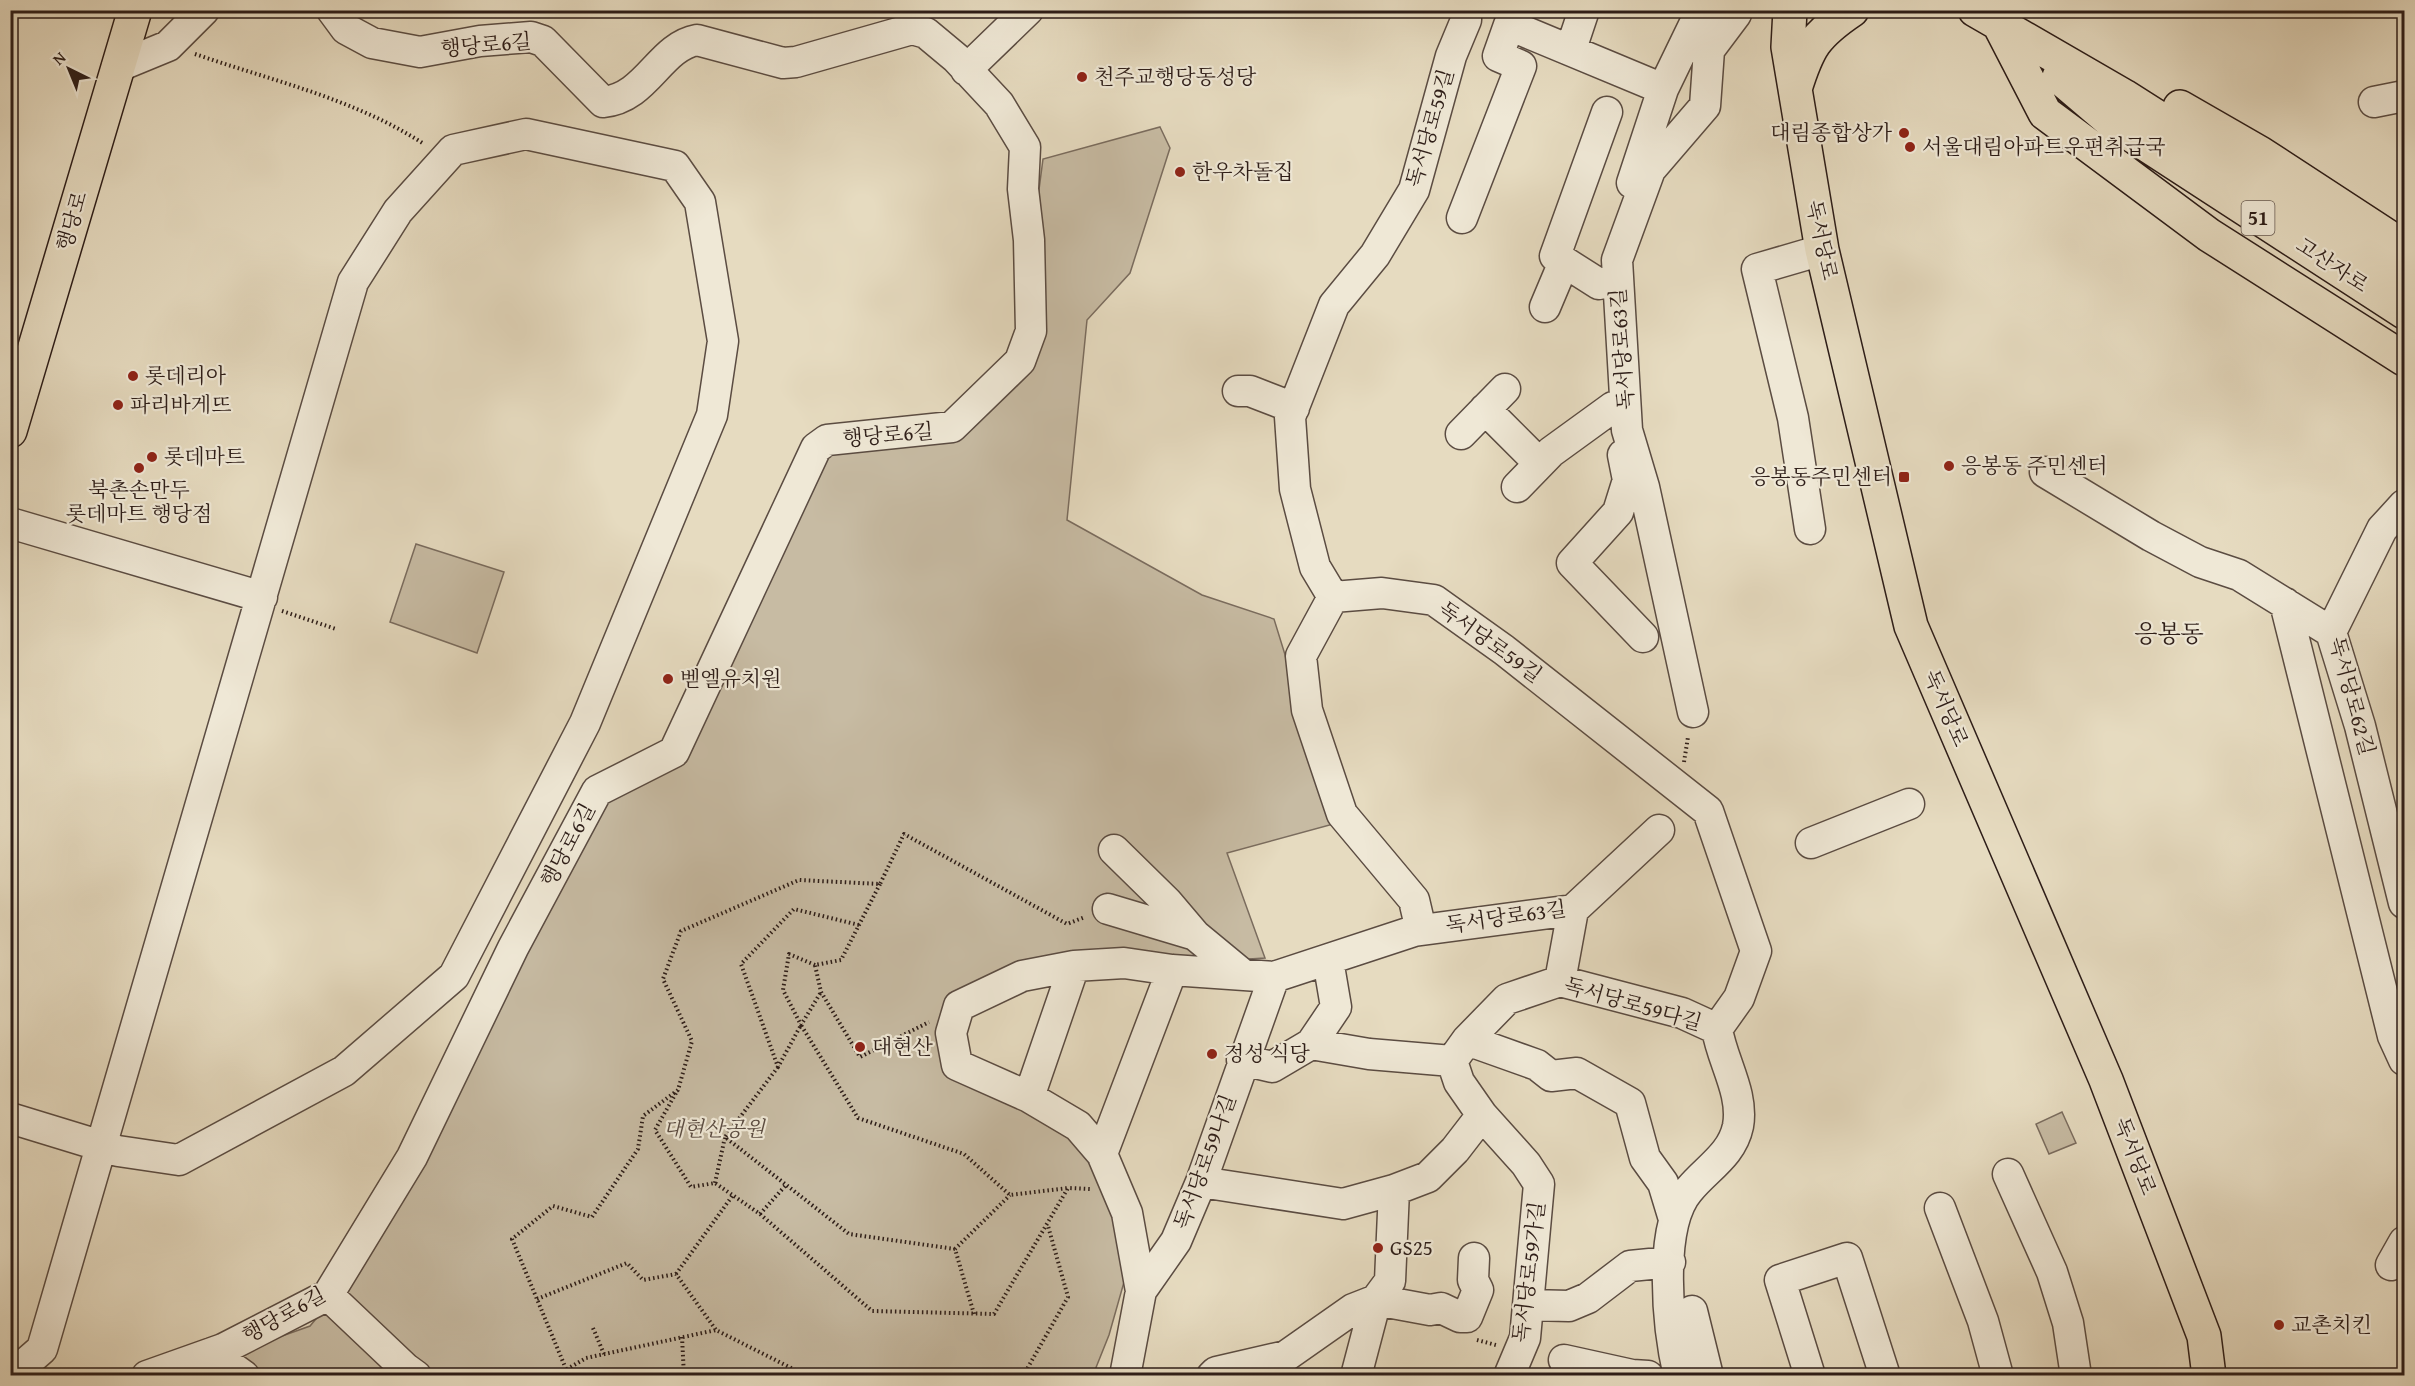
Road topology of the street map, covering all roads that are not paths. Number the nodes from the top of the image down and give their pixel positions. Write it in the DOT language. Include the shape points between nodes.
graph roads {
  1 [pos="135,10"];
  2 [pos="204,10"];
  3 [pos="332,10"];
  4 [pos="1028,10"];
  5 [pos="1466,10"];
  6 [pos="1584,10"];
  7 [pos="1790,10"];
  8 [pos="1852,10"];
  9 [pos="1740,12"];
  10 [pos="1988,18"];
  11 [pos="1788,47"];
  12 [pos="1571,49"];
  13 [pos="117,67"];
  14 [pos="966,70"];
  15 [pos="1663,89"];
  16 [pos="1794,94"];
  17 [pos="2404,96"];
  18 [pos="2374,102"];
  19 [pos="2118,110"];
  20 [pos="1607,112"];
  21 [pos="1462,218"];
  22 [pos="2404,247"];
  23 [pos="1822,250"];
  24 [pos="1564,262"];
  25 [pos="2404,274"];
  26 [pos="1599,284"];
  27 [pos="1545,307"];
  28 [pos="2404,312"];
  29 [pos="2404,359"];
  30 [pos="1238,391"];
  31 [pos="1613,407"];
  32 [pos="1294,408"];
  33 [pos="10,431"];
  34 [pos="1461,434"];
  35 [pos="1539,463"];
  36 [pos="2045,472"];
  37 [pos="1517,487"];
  38 [pos="2404,505"];
  39 [pos="10,523"];
  40 [pos="1810,529"];
  41 [pos="262,597"];
  42 [pos="1333,597"];
  43 [pos="2285,603"];
  44 [pos="2331,632"];
  45 [pos="1643,637"];
  46 [pos="1693,712"];
  47 [pos="1909,804"];
  48 [pos="1659,830"];
  49 [pos="1811,843"];
  50 [pos="1114,850"];
  51 [pos="2404,903"];
  52 [pos="1108,909"];
  53 [pos="1573,909"];
  54 [pos="1420,930"];
  55 [pos="1195,935"];
  56 [pos="1328,960"];
  57 [pos="1074,966"];
  58 [pos="1172,970"];
  59 [pos="1241,973"];
  60 [pos="1274,977"];
  61 [pos="1560,981"];
  62 [pos="1717,1029"];
  63 [pos="1311,1044"];
  64 [pos="1460,1050"];
  65 [pos="1242,1060"];
  66 [pos="2404,1060"];
  67 [pos="1029,1097"];
  68 [pos="1482,1115"];
  69 [pos="10,1118"];
  70 [pos="102,1146"];
  71 [pos="1102,1154"];
  72 [pos="2008,1174"];
  73 [pos="1201,1182"];
  74 [pos="1394,1190"];
  75 [pos="1940,1208"];
  76 [pos="1673,1216"];
  77 [pos="1474,1258"];
  78 [pos="1670,1262"];
  79 [pos="1142,1291"];
  80 [pos="327,1295"];
  81 [pos="1376,1300"];
  82 [pos="1528,1305"];
  83 [pos="1692,1311"];
  84 [pos="212,1353"];
  85 [pos="1564,1360"];
  86 [pos="1514,1363"];
  87 [pos="11,1376"];
  88 [pos="147,1376"];
  89 [pos="244,1376"];
  90 [pos="416,1376"];
  91 [pos="1125,1376"];
  92 [pos="1212,1376"];
  93 [pos="1356,1376"];
  94 [pos="1648,1376"];
  95 [pos="1679,1376"];
  96 [pos="1708,1376"];
  97 [pos="1810,1376"];
  98 [pos="1885,1376"];
  99 [pos="1998,1376"];
  100 [pos="2076,1376"];
  101 [pos="2209,1376"];
  1 -- 13 [label="main road, 행당로"];
  2 -- 13 [label="street" via="168,46"];
  3 -- 14 [label="street, 행당로6길" via="346,29 372,43 420,52 480,41 531,37 543,41 603,102 626,97 684,42 697,40 783,63 912,29 926,33"];
  4 -- 14 [label="street"];
  5 -- 32 [label="street, 독서당로59길" via="1414,190 1375,255 1334,305"];
  6 -- 12 [label="street"];
  7 -- 11 [label="main road, 독서당로"];
  8 -- 16 [label="main road" via="1829,27 1807,52"];
  9 -- 11 [label="main road"];
  9 -- 15 [label="street" via="1694,25"];
  9 -- 46 [label="street, 독서당로63길" via="1709,50 1705,106 1650,170 1617,260 1627,430 1644,487"];
  10 -- 19 [label="main road, 고산자로 / 51"];
  10 -- 22 [label="main road" via="2087,48 2260,153"];
  10 -- 29 [label="main road" via="2045,113 2209,236"];
  11 -- 16 [label="main road, 독서당로"];
  12 -- 15 [label="street"];
  12 -- 21 [label="street" via="1509,25 1498,56 1521,66"];
  13 -- 33 [label="main road, 행당로"];
  14 -- 80 [label="street, 행당로6길" via="999,104 1025,147 1023,189 1030,250 1031,331 1020,360 952,426 827,440 816,448 674,752 597,791 513,948 412,1157"];
  15 -- 26 [label="street"];
  16 -- 23 [label="main road, 독서당로"];
  17 -- 18 [label="street"];
  19 -- 25 [label="main road, 고산자로 / 51"];
  19 -- 28 [label="main road, 고산자로 / 51"];
  20 -- 24 [label="street" via="1555,256"];
  23 -- 40 [label="street" via="1757,269 1793,418"];
  23 -- 101 [label="main road, 독서당로" via="1911,626 2106,1080 2204,1335"];
  24 -- 26 [label="street"];
  24 -- 27 [label="street"];
  26 -- 31 [label="street"];
  30 -- 32 [label="street" via="1250,391"];
  31 -- 35 [label="street"];
  31 -- 45 [label="street" via="1628,480 1618,512 1572,563"];
  32 -- 42 [label="street, 독서당로59길" via="1290,417 1295,489 1315,567"];
  34 -- 35 [label="street" via="1495,399"];
  35 -- 37 [label="street"];
  36 -- 43 [label="street" via="2151,536 2200,562 2239,575"];
  38 -- 44 [label="street, 독서당로62길" via="2382,529"];
  39 -- 41 [label="street"];
  41 -- 70 [label="street"];
  41 -- 70 [label="street" via="353,282 398,211 453,150 526,134 675,166 700,202 723,341 712,415 585,723 454,976 344,1071 179,1160"];
  42 -- 54 [label="street" via="1301,656 1307,710 1342,814 1414,900"];
  42 -- 62 [label="street, 독서당로59길" via="1382,593 1434,600 1504,650 1708,811 1756,951 1739,998"];
  43 -- 44 [label="street"];
  43 -- 66 [label="street" via="2393,1036"];
  44 -- 51 [label="street, 독서당로62길" via="2360,726"];
  47 -- 49 [label="street"];
  48 -- 53 [label="street, 독서당로63길"];
  50 -- 55 [label="street"];
  52 -- 55 [label="street"];
  53 -- 54 [label="street, 독서당로63길"];
  53 -- 61 [label="street"];
  54 -- 56 [label="street, 독서당로63길"];
  55 -- 59 [label="street"];
  56 -- 60 [label="street, 독서당로63길"];
  56 -- 63 [label="street" via="1336,1007"];
  57 -- 58 [label="street, 독서당로63길" via="1124,963"];
  57 -- 67 [label="street"];
  57 -- 67 [label="street, 독서당로63길" via="1022,976 959,1006 951,1033 957,1065"];
  58 -- 59 [label="street, 독서당로63길"];
  58 -- 71 [label="street"];
  59 -- 60 [label="street, 독서당로63길"];
  60 -- 65 [label="street, 독서당로59나길"];
  61 -- 62 [label="street, 독서당로59다길" via="1682,1013"];
  61 -- 64 [label="street, 독서당로59다길" via="1507,999"];
  62 -- 76 [label="street" via="1720,1049 1736,1090 1738,1123 1733,1144 1687,1191"];
  63 -- 64 [label="street" via="1369,1054"];
  63 -- 65 [label="street" via="1272,1067"];
  64 -- 68 [label="street" via="1460,1082"];
  64 -- 76 [label="street" via="1537,1065 1551,1076 1577,1074 1630,1103 1645,1158 1663,1183"];
  65 -- 73 [label="street, 독서당로59나길"];
  67 -- 71 [label="street" via="1078,1126"];
  68 -- 74 [label="street" via="1428,1177"];
  68 -- 82 [label="street, 독서당로59가길" via="1539,1184"];
  69 -- 70 [label="street"];
  70 -- 87 [label="street" via="42,1349"];
  71 -- 79 [label="street" via="1127,1213"];
  72 -- 100 [label="street" via="2052,1272 2068,1323"];
  73 -- 74 [label="street" via="1343,1204"];
  73 -- 79 [label="street, 독서당로59나길" via="1176,1241"];
  74 -- 81 [label="street" via="1390,1281"];
  75 -- 99 [label="street" via="1983,1322"];
  76 -- 78 [label="street"];
  77 -- 81 [label="street" via="1473,1280 1478,1290 1467,1317 1440,1308 1430,1310"];
  78 -- 82 [label="street" via="1629,1266 1588,1298 1569,1306"];
  78 -- 95 [label="street" via="1670,1340"];
  79 -- 91 [label="street"];
  80 -- 84 [label="street, 행당로6길"];
  80 -- 90 [label="street"];
  81 -- 92 [label="street" via="1353,1310 1286,1356"];
  81 -- 93 [label="street"];
  82 -- 86 [label="street, 독서당로59가길" via="1525,1338"];
  83 -- 96 [label="street"];
  84 -- 88 [label="street, 행당로6길"];
  84 -- 89 [label="street"];
  85 -- 94 [label="street"];
  97 -- 98 [label="street" via="1780,1280 1847,1258"];
}
